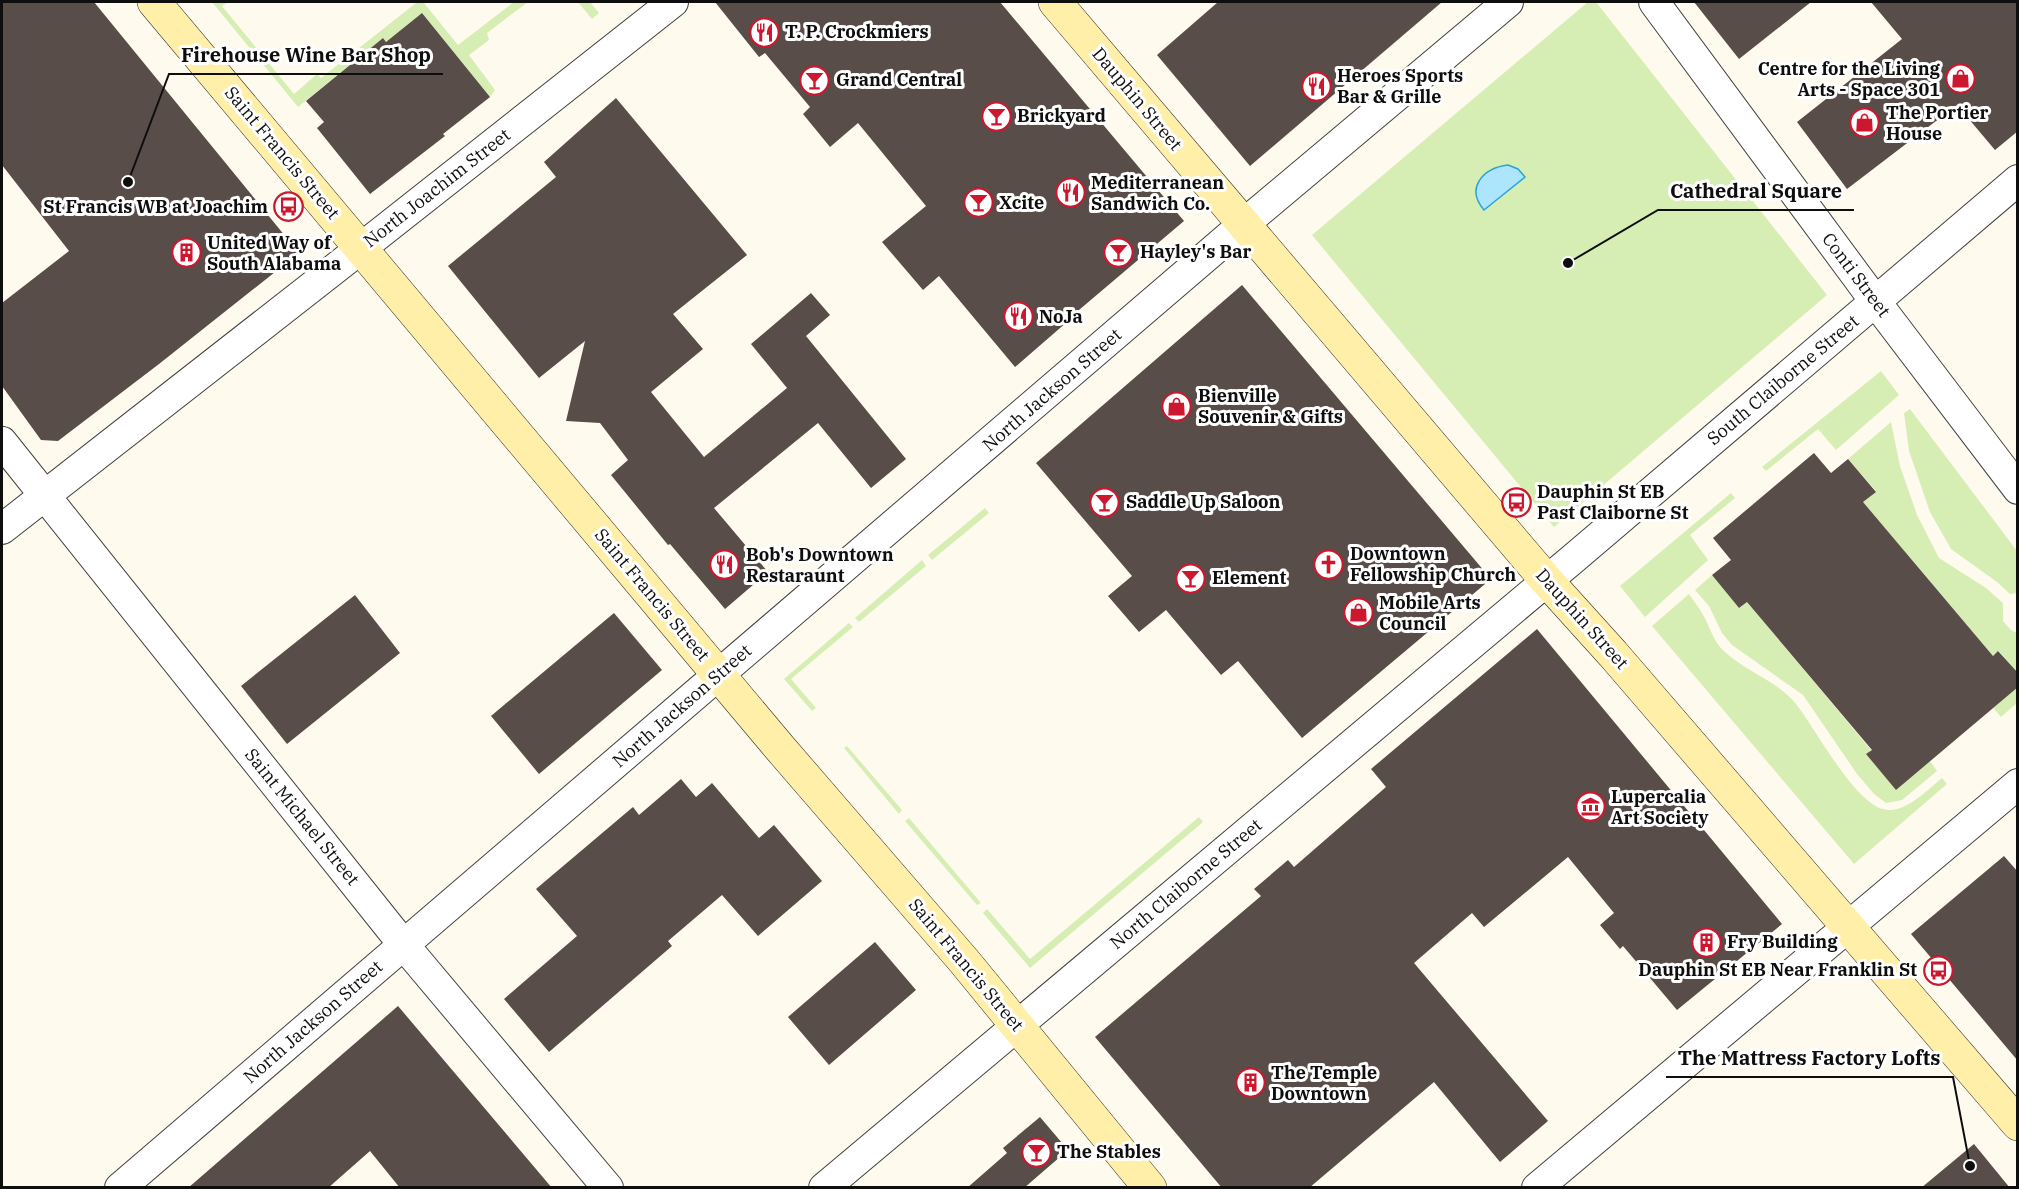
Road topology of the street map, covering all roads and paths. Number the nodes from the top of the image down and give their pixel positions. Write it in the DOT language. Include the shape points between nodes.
graph roads {
  1 [pos="154,2"];
  2 [pos="673,2"];
  3 [pos="1055,2"];
  4 [pos="1508,2"];
  5 [pos="1653,2"];
  6 [pos="2018,180"];
  7 [pos="1244,224"];
  8 [pos="362,248"];
  9 [pos="1875,302"];
  10 [pos="2,442"];
  11 [pos="2018,489"];
  12 [pos="44,496"];
  13 [pos="2,529"];
  14 [pos="1547,580"];
  15 [pos="719,675"];
  16 [pos="2018,784"];
  17 [pos="1847,925"];
  18 [pos="403,944"];
  19 [pos="1017,1026"];
  20 [pos="2018,1124"];
  21 [pos="120,1188"];
  22 [pos="608,1188"];
  23 [pos="824,1188"];
  24 [pos="1150,1188"];
  25 [pos="1537,1188"];
  1 -- 8 [label="street, Saint Francis Street"];
  2 -- 8 [label="street, North Joachim Street"];
  3 -- 7 [label="street, Dauphin Street"];
  4 -- 7 [label="street, North Jackson Street"];
  5 -- 9 [label="street, Conti Street"];
  6 -- 9 [label="street, South Claiborne Street"];
  7 -- 14 [label="street, Dauphin Street"];
  7 -- 15 [label="street, North Jackson Street"];
  8 -- 12 [label="street, North Joachim Street"];
  8 -- 15 [label="street, Saint Francis Street"];
  9 -- 11 [label="street, Conti Street"];
  9 -- 14 [label="street, South Claiborne Street"];
  10 -- 12 [label="street, Saint Michael Street"];
  12 -- 13 [label="street, North Joachim Street"];
  12 -- 18 [label="street, Saint Michael Street"];
  14 -- 17 [label="street, Dauphin Street"];
  14 -- 19 [label="street, North Claiborne Street"];
  15 -- 18 [label="street, North Jackson Street"];
  15 -- 19 [label="street, Saint Francis Street"];
  16 -- 17 [label="street"];
  17 -- 20 [label="street, Dauphin Street"];
  17 -- 25 [label="street"];
  18 -- 21 [label="street, North Jackson Street"];
  18 -- 22 [label="street, Saint Michael Street"];
  19 -- 23 [label="street, North Claiborne Street"];
  19 -- 24 [label="street, Saint Francis Street"];
}
